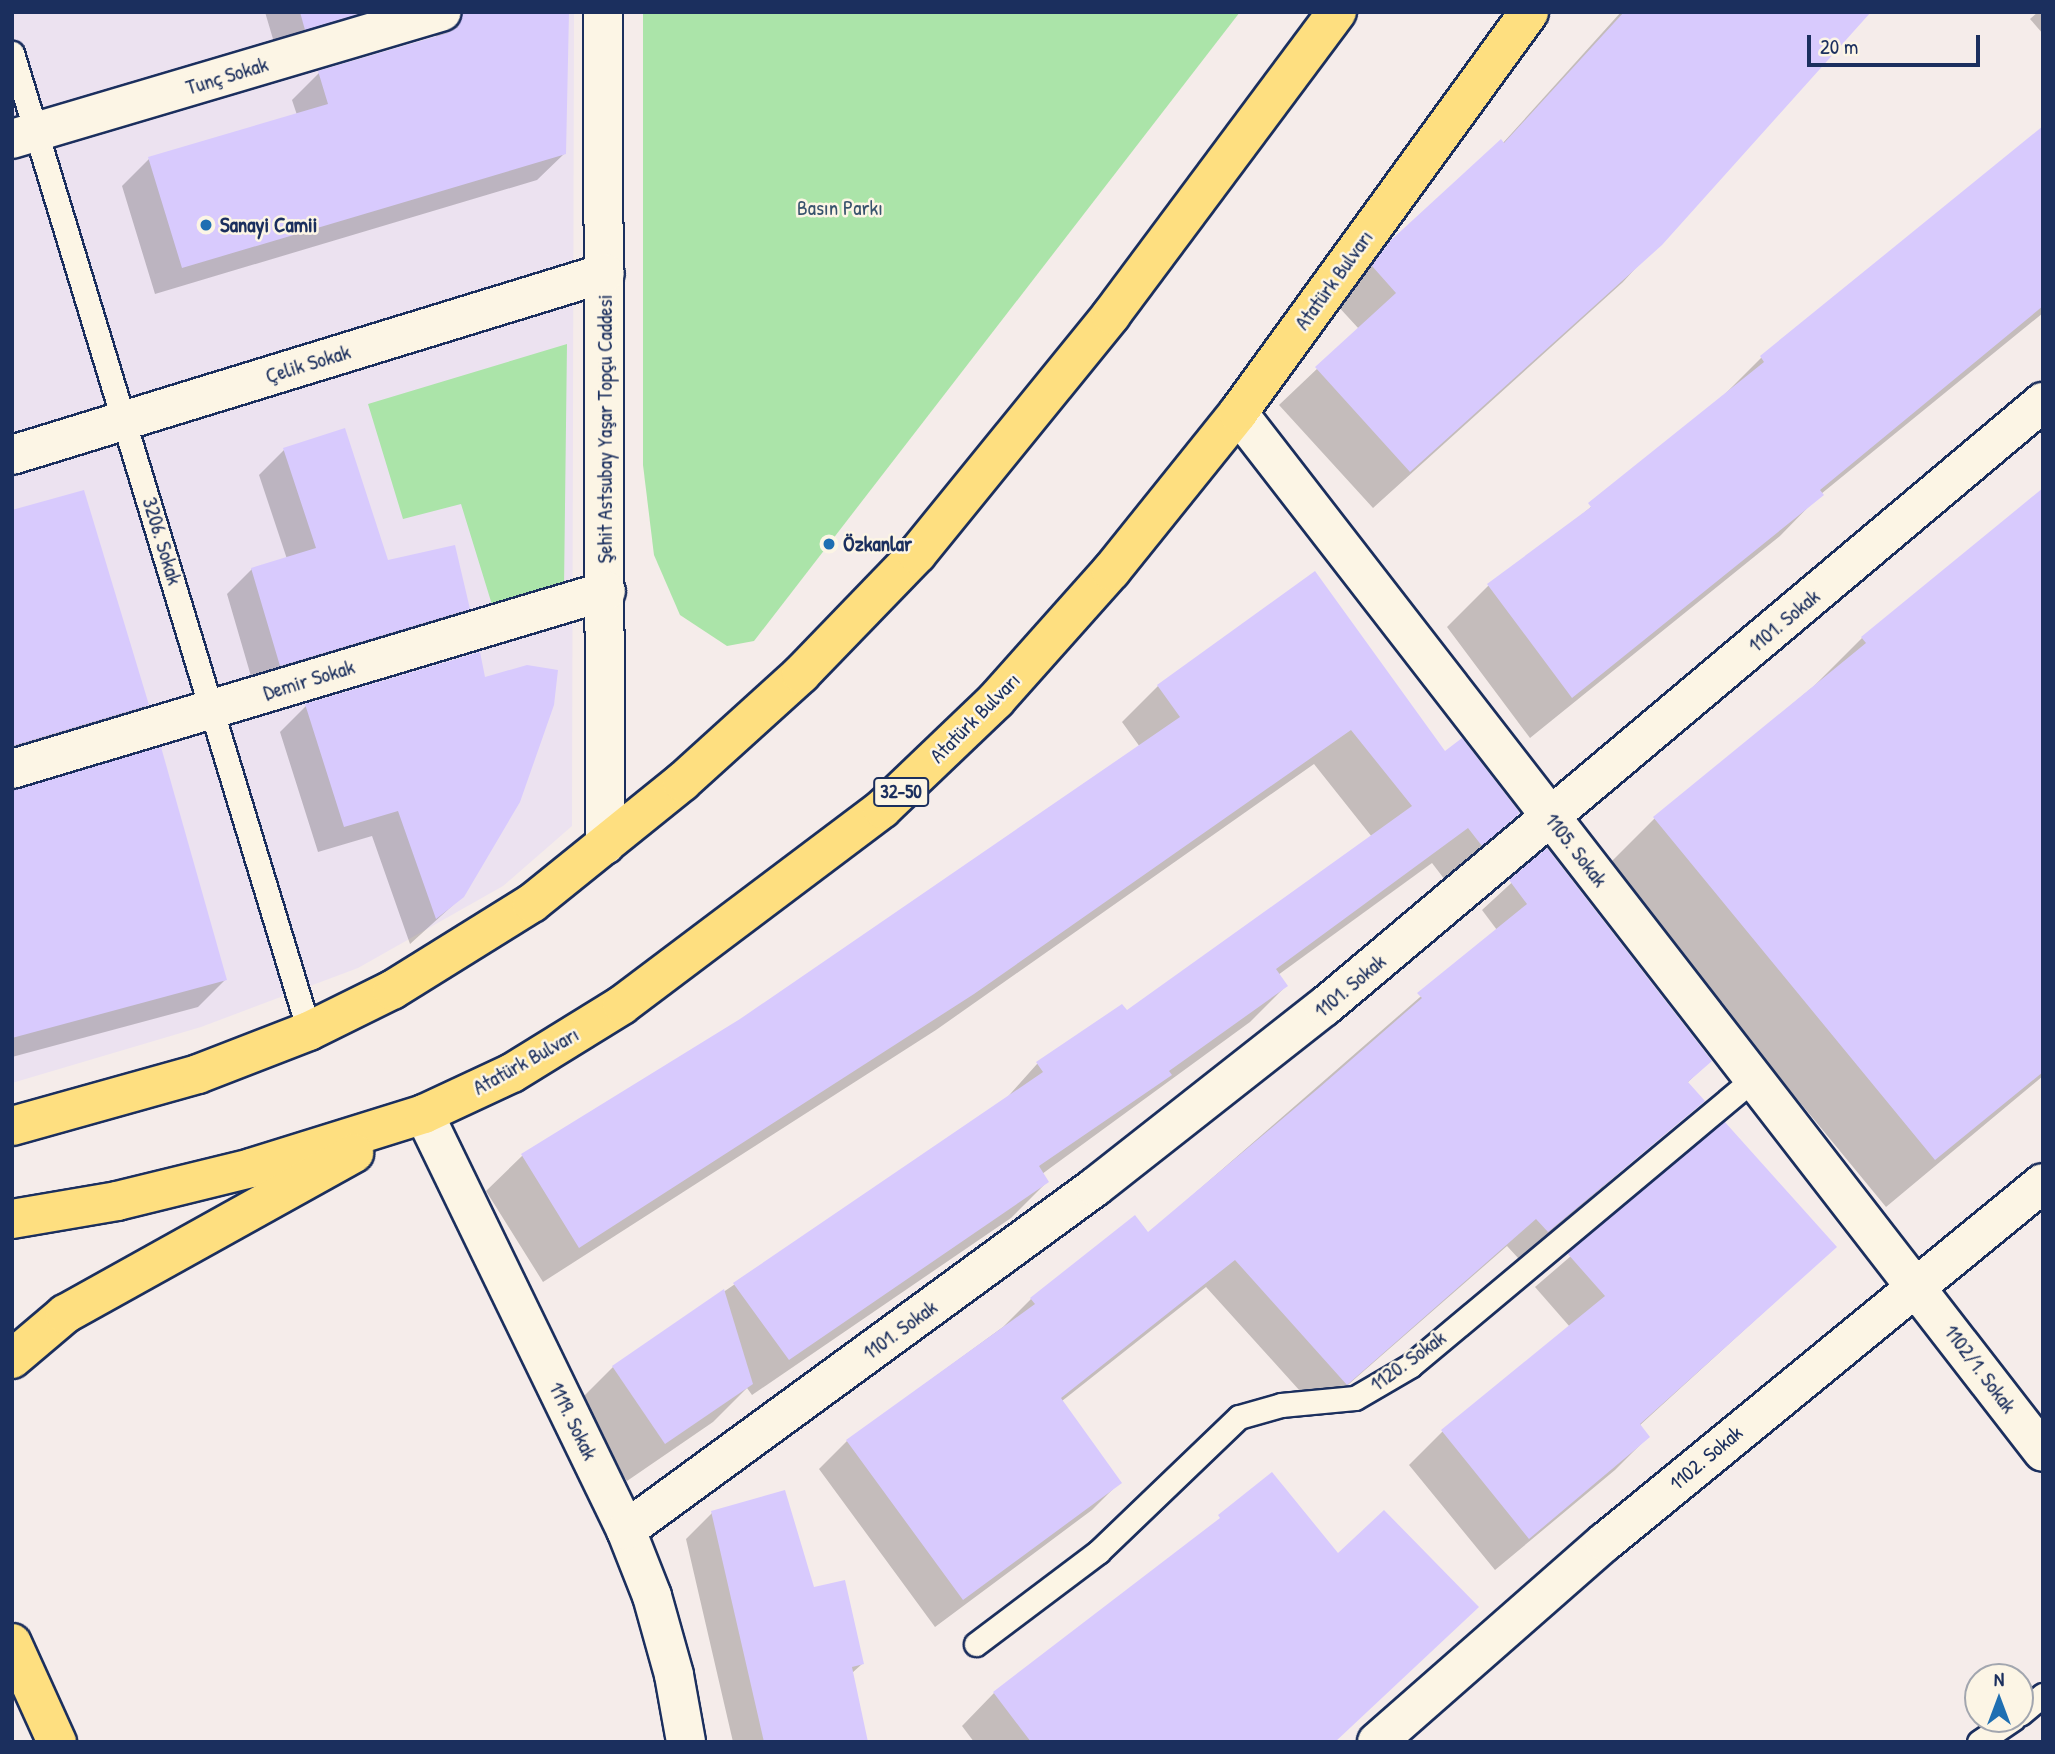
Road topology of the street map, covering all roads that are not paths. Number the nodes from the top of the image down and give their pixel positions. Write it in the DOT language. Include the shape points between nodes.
graph roads {
  1 [pos="442,12"];
  2 [pos="603,12"];
  3 [pos="1337,12"];
  4 [pos="1529,12"];
  5 [pos="12,53"];
  6 [pos="24,136"];
  7 [pos="605,273"];
  8 [pos="2043,402"];
  9 [pos="1238,413"];
  10 [pos="125,420"];
  11 [pos="12,455"];
  12 [pos="606,591"];
  13 [pos="214,709"];
  14 [pos="12,769"];
  15 [pos="1551,818"];
  16 [pos="605,845"];
  17 [pos="309,1031"];
  18 [pos="1754,1078"];
  19 [pos="425,1114"];
  20 [pos="12,1126"];
  21 [pos="2043,1183"];
  22 [pos="12,1219"];
  23 [pos="1916,1286"];
  24 [pos="12,1359"];
  25 [pos="2043,1452"];
  26 [pos="626,1530"];
  27 [pos="12,1643"];
  28 [pos="976,1644"];
  29 [pos="57,1742"];
  30 [pos="686,1742"];
  31 [pos="1377,1742"];
  1 -- 6 [label="street, Tunç Sokak"];
  2 -- 7 [label="street, Şehit Astsubay Yaşar Topçu Caddesi"];
  3 -- 16 [label="main road" via="1102,325 917,554 801,674"];
  4 -- 9 [label="main road, Atatürk Bulvarı / 32-50"];
  5 -- 6 [label="lane, 3206. Sokak"];
  6 -- 10 [label="lane, 3206. Sokak"];
  7 -- 10 [label="street, Çelik Sokak"];
  7 -- 12 [label="street, Şehit Astsubay Yaşar Topçu Caddesi"];
  8 -- 15 [label="street, 1101. Sokak"];
  9 -- 15 [label="street, 1105. Sokak"];
  9 -- 19 [label="main road, Atatürk Bulvarı / 32-50" via="1111,571 996,700 882,809 622,1005 512,1073"];
  10 -- 11 [label="street, Çelik Sokak"];
  10 -- 13 [label="lane, 3206. Sokak"];
  12 -- 13 [label="street, Demir Sokak"];
  12 -- 16 [label="street, Şehit Astsubay Yaşar Topçu Caddesi"];
  13 -- 14 [label="street, Demir Sokak"];
  13 -- 17 [label="lane, 3206. Sokak"];
  15 -- 18 [label="street, 1105. Sokak"];
  15 -- 26 [label="street, 1101. Sokak" via="1324,1007 1095,1187"];
  16 -- 17 [label="main road" via="532,903 459,951"];
  17 -- 20 [label="main road" via="185,1078"];
  18 -- 23 [label="street, 1105. Sokak"];
  18 -- 28 [label="lane, 1120. Sokak" via="1410,1366 1355,1398 1281,1405 1239,1417 1098,1552"];
  19 -- 22 [label="main road, Atatürk Bulvarı / 32-50" via="117,1202"];
  19 -- 24 [label="main road" via="65,1314"];
  19 -- 26 [label="street, 1119. Sokak"];
  21 -- 23 [label="street, 1102. Sokak"];
  23 -- 25 [label="street, 1102/1. Sokak"];
  23 -- 31 [label="street, 1102. Sokak" via="1605,1542"];
  26 -- 30 [label="street, 1119. Sokak" via="652,1595"];
  27 -- 29 [label="main road"];
}
